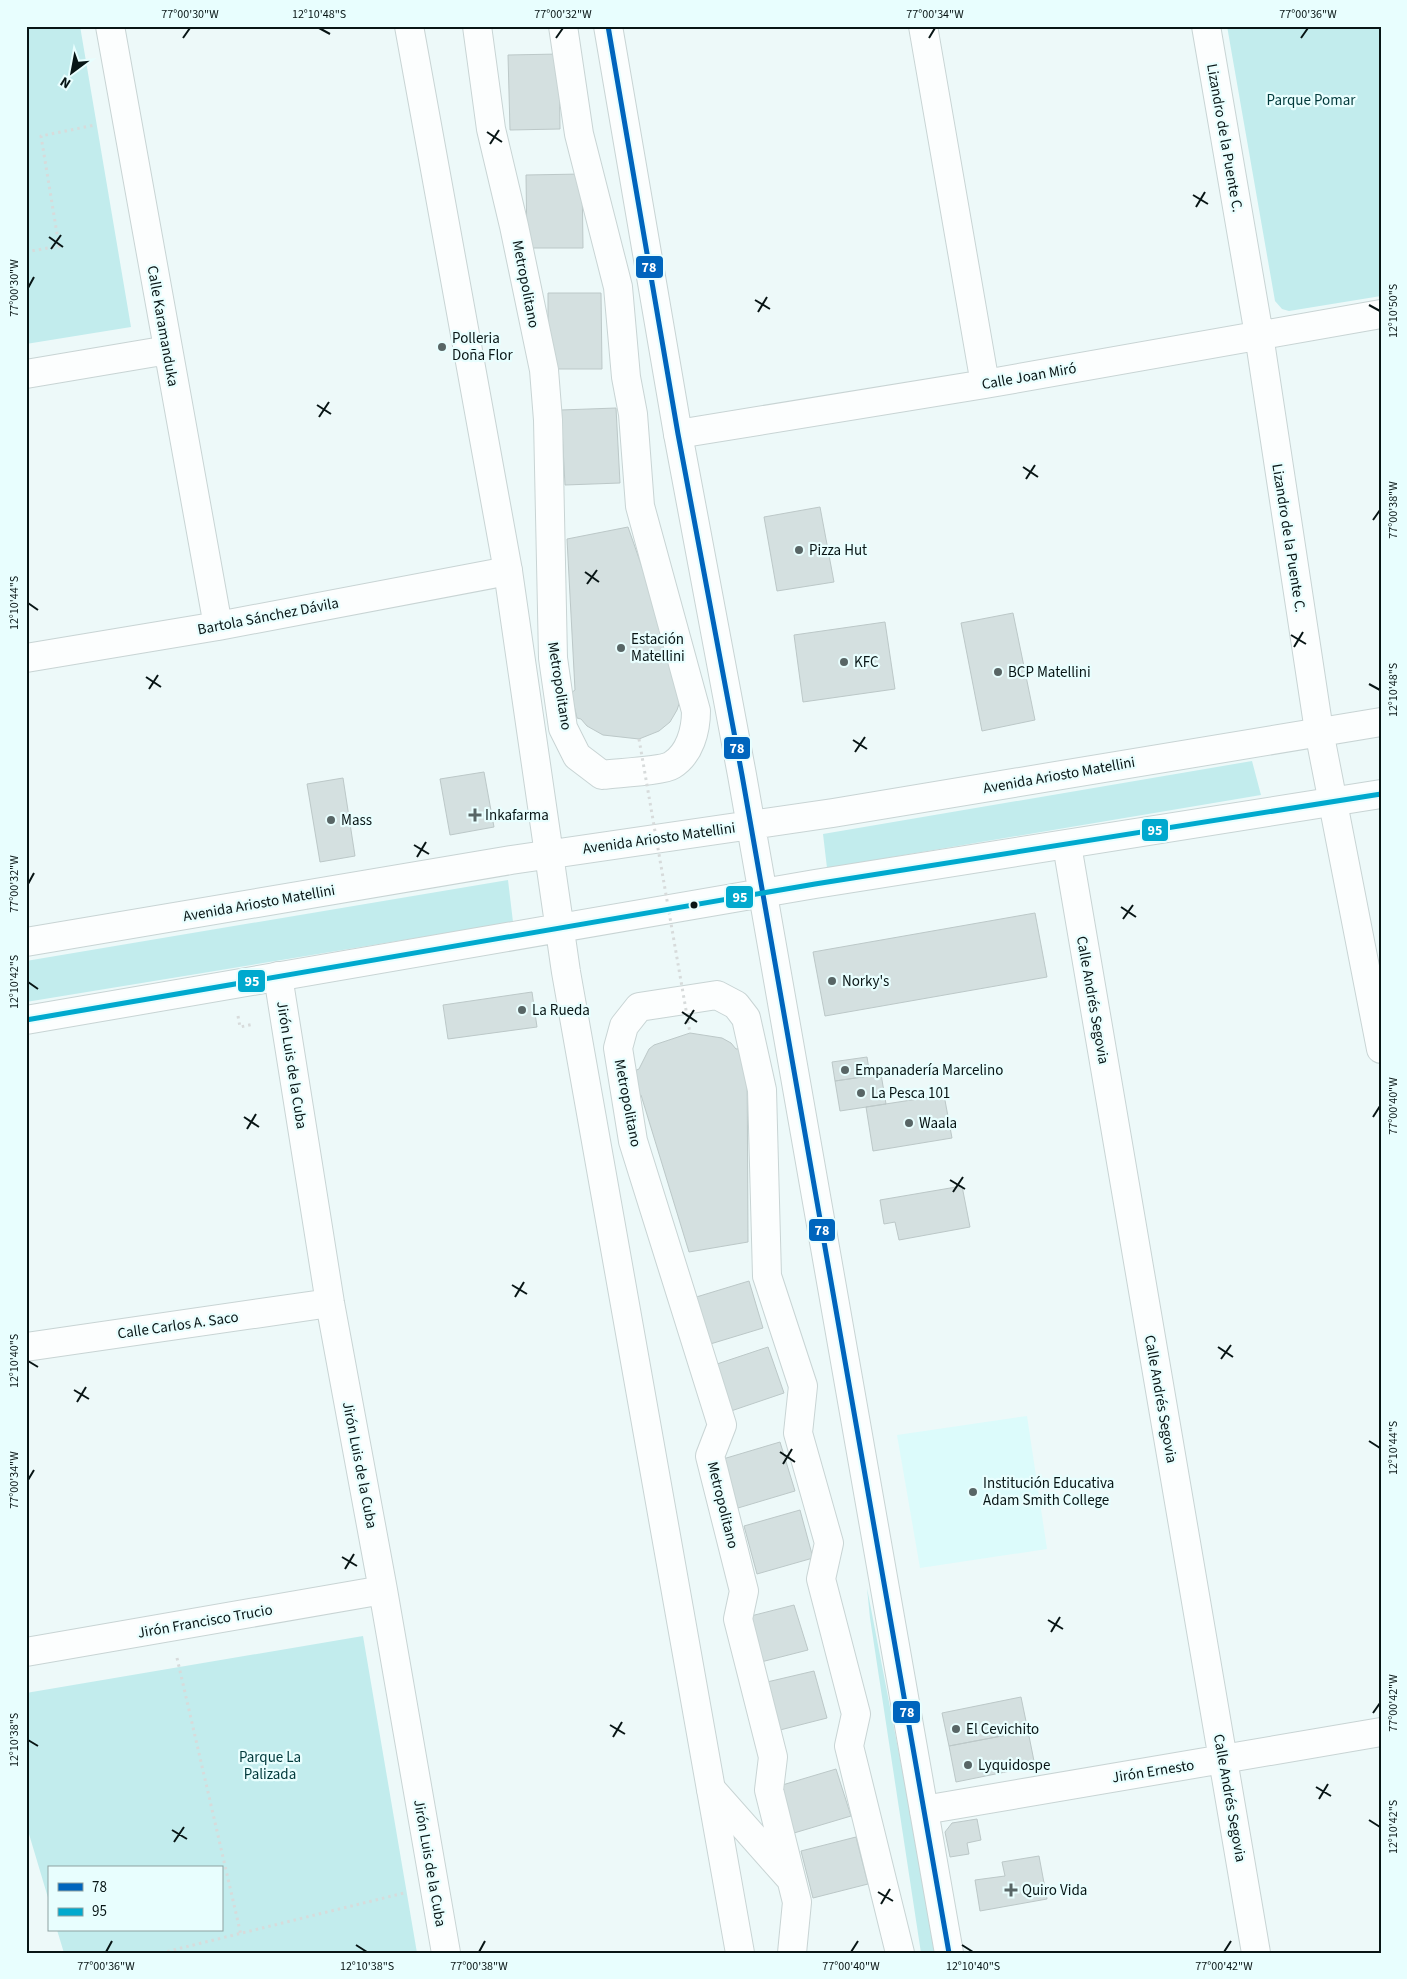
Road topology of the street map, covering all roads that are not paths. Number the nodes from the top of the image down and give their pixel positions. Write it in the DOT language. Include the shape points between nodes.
graph roads {
  1 [pos="110,26"];
  2 [pos="409,26"];
  3 [pos="477,26"];
  4 [pos="563,26"];
  5 [pos="608,26"];
  6 [pos="923,26"];
  7 [pos="1206,26"];
  8 [pos="1381,314"];
  9 [pos="1259,335"];
  10 [pos="168,350"];
  11 [pos="26,374"];
  12 [pos="985,384"];
  13 [pos="678,434"];
  14 [pos="508,571"];
  15 [pos="218,626"];
  16 [pos="26,658"];
  17 [pos="1381,722"];
  18 [pos="1318,731"];
  19 [pos="1381,794"];
  20 [pos="1332,802"];
  21 [pos="751,825"];
  22 [pos="1067,845"];
  23 [pos="549,854"];
  24 [pos="762,894"];
  25 [pos="560,929"];
  26 [pos="26,942"];
  27 [pos="278,976"];
  28 [pos="26,1020"];
  29 [pos="1381,1049"];
  30 [pos="330,1302"];
  31 [pos="26,1347"];
  32 [pos="383,1590"];
  33 [pos="26,1652"];
  34 [pos="1381,1732"];
  35 [pos="1223,1759"];
  36 [pos="711,1789"];
  37 [pos="924,1810"];
  38 [pos="792,1881"];
  39 [pos="446,1953"];
  40 [pos="740,1953"];
  41 [pos="792,1953"];
  42 [pos="900,1953"];
  43 [pos="949,1953"];
  44 [pos="1256,1953"];
  1 -- 10 [label="main road, Calle Karamanduka"];
  2 -- 14 [label="main road"];
  3 -- 4 [label="main road, Metropolitano" via="491,129 544,370 553,658 563,728 577,756 602,775 670,767 688,748 696,725 696,710 640,506 634,414 626,376 618,287 579,134"];
  5 -- 13 [label="main road"];
  6 -- 12 [label="main road"];
  7 -- 9 [label="main road, Lizandro de la Puente C."];
  8 -- 9 [label="main road, Calle Joan Miró"];
  9 -- 12 [label="main road, Calle Joan Miró"];
  9 -- 18 [label="main road, Lizandro de la Puente C."];
  10 -- 11 [label="main road"];
  10 -- 15 [label="main road, Calle Karamanduka"];
  12 -- 13 [label="main road, Calle Joan Miró"];
  13 -- 21 [label="main road"];
  14 -- 15 [label="main road, Bartola Sánchez Dávila"];
  14 -- 23 [label="main road"];
  15 -- 16 [label="main road, Bartola Sánchez Dávila"];
  17 -- 18 [label="main road, Avenida Ariosto Matellini"];
  18 -- 20 [label="main road, Lizandro de la Puente C."];
  18 -- 21 [label="main road, Avenida Ariosto Matellini"];
  19 -- 20 [label="main road"];
  20 -- 22 [label="main road"];
  20 -- 29 [label="main road, Lizandro de la Puente C."];
  21 -- 23 [label="main road, Avenida Ariosto Matellini"];
  21 -- 24 [label="main road"];
  22 -- 24 [label="main road"];
  22 -- 35 [label="main road, Calle Andrés Segovia"];
  23 -- 25 [label="main road"];
  23 -- 26 [label="main road, Avenida Ariosto Matellini"];
  24 -- 25 [label="main road"];
  24 -- 37 [label="main road"];
  25 -- 27 [label="main road"];
  25 -- 36 [label="main road"];
  27 -- 28 [label="main road"];
  27 -- 30 [label="main road, Jirón Luis de la Cuba"];
  30 -- 31 [label="main road, Calle Carlos A. Saco"];
  30 -- 32 [label="main road, Jirón Luis de la Cuba"];
  32 -- 33 [label="main road, Jirón Francisco Trucio"];
  32 -- 39 [label="main road, Jirón Luis de la Cuba"];
  34 -- 35 [label="main road, Jirón Ernesto"];
  35 -- 37 [label="main road, Jirón Ernesto"];
  35 -- 44 [label="main road, Calle Andrés Segovia"];
  36 -- 38 [label="main road"];
  36 -- 40 [label="main road"];
  37 -- 43 [label="main road"];
  38 -- 41 [label="main road, Metropolitano" via="797,1902"];
  38 -- 42 [label="main road, Metropolitano" via="769,1790 773,1757 738,1619 744,1592 710,1456 722,1426 633,1140 619,1063 619,1038 631,1015 639,1008 712,995 730,1000 746,1018 762,1090 767,1276 803,1386 798,1433 829,1543 821,1579 856,1714 849,1746"];
}
